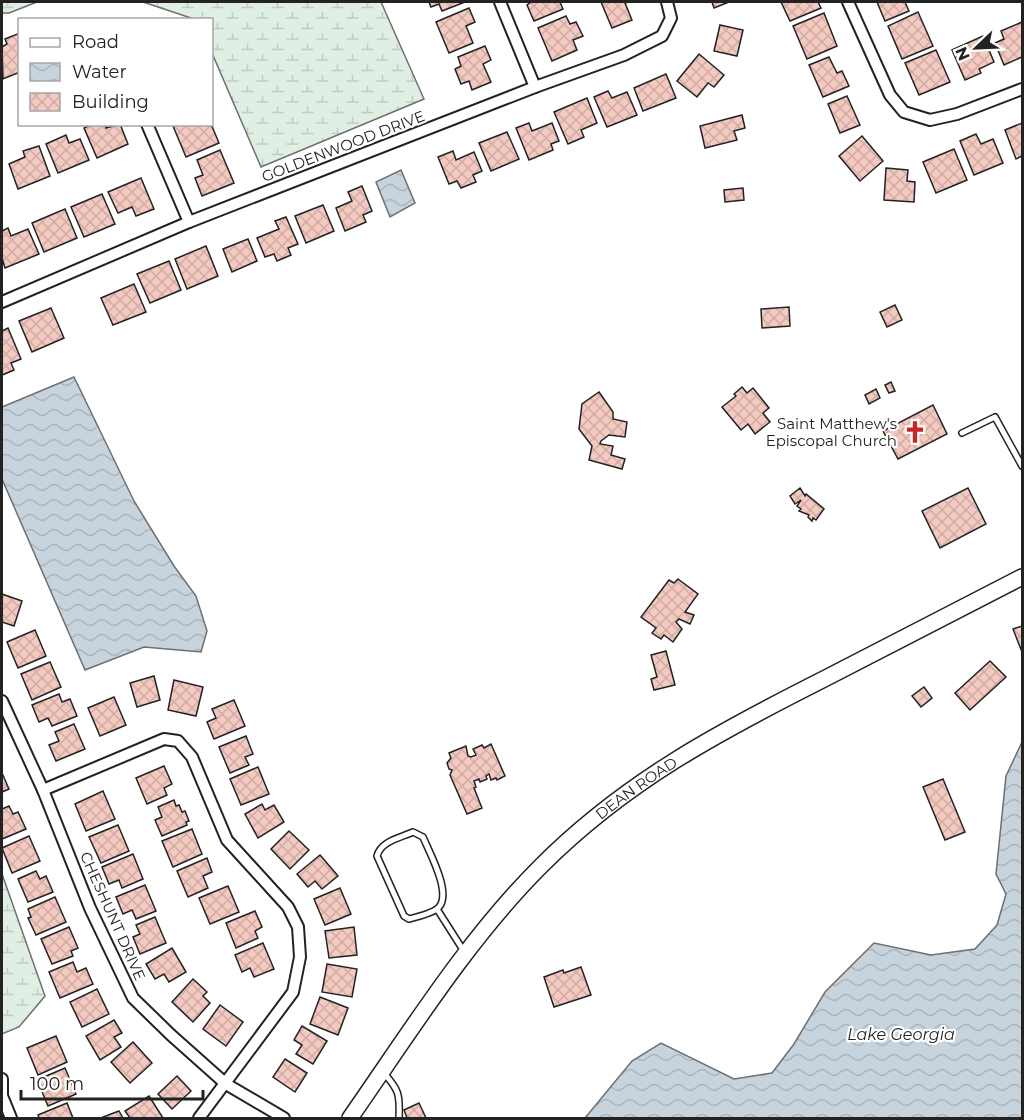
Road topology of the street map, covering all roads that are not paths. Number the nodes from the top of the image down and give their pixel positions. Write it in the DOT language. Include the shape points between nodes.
graph roads {
  1 [pos="500,2"];
  2 [pos="667,2"];
  3 [pos="848,2"];
  4 [pos="535,87"];
  5 [pos="1023,89"];
  6 [pos="148,126"];
  7 [pos="189,222"];
  8 [pos="2,302"];
  9 [pos="962,433"];
  10 [pos="1023,466"];
  11 [pos="1023,578"];
  12 [pos="2,701"];
  13 [pos="43,790"];
  14 [pos="437,909"];
  15 [pos="465,954"];
  16 [pos="383,1071"];
  17 [pos="2,1079"];
  18 [pos="226,1084"];
  19 [pos="11,1119"];
  20 [pos="199,1119"];
  21 [pos="284,1119"];
  22 [pos="350,1119"];
  23 [pos="399,1119"];
  1 -- 4 [label="street"];
  2 -- 4 [label="street, GOLDENWOOD DRIVE" via="671,18 662,36 624,55"];
  3 -- 5 [label="street" via="890,95 904,112 930,120"];
  4 -- 7 [label="street, GOLDENWOOD DRIVE"];
  6 -- 7 [label="street"];
  7 -- 8 [label="street, GOLDENWOOD DRIVE"];
  9 -- 10 [label="lane" via="995,417"];
  11 -- 15 [label="main road, DEAN ROAD" via="736,724 650,776 588,823 543,864"];
  12 -- 13 [label="street, CHESHUNT DRIVE"];
  13 -- 18 [label="street, CHESHUNT DRIVE" via="90,908 133,998"];
  13 -- 18 [label="street" via="164,739 178,741 192,757 227,840 288,907 298,927 300,957 293,992"];
  14 -- 14 [label="lane" via="442,902 442,884 423,837 413,832 379,849 377,856 404,916 409,919"];
  14 -- 15 [label="lane"];
  15 -- 16 [label="main road, DEAN ROAD"];
  16 -- 22 [label="main road, DEAN ROAD"];
  16 -- 23 [label="lane" via="397,1088"];
  17 -- 19 [label="street" via="2,1096"];
  18 -- 20 [label="street"];
  18 -- 21 [label="street, CHESHUNT DRIVE"];
}
